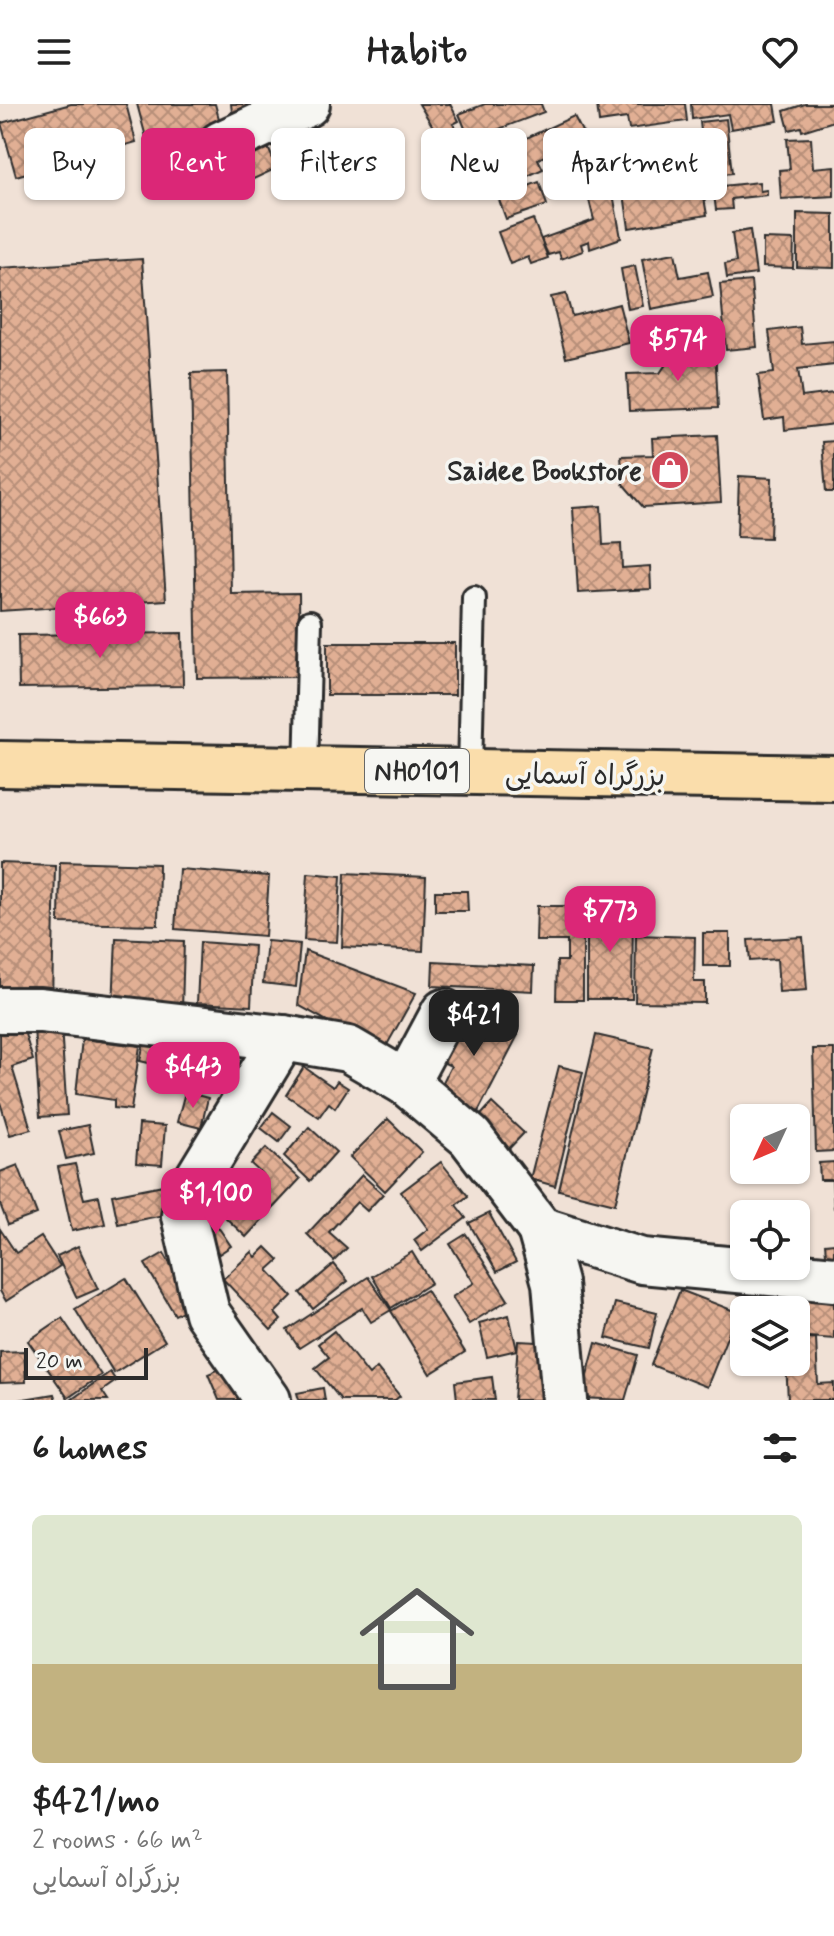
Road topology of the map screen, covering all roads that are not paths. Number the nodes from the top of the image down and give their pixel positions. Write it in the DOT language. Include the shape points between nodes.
graph roads {
  1 [pos="307,104"];
  2 [pos="255,128"];
  3 [pos="474,598"];
  4 [pos="310,622"];
  5 [pos="0,764"];
  6 [pos="306,770"];
  7 [pos="470,772"];
  8 [pos="834,778"];
  9 [pos="0,1010"];
  10 [pos="444,1012"];
  11 [pos="283,1038"];
  12 [pos="406,1083"];
  13 [pos="540,1229"];
  14 [pos="834,1279"];
  15 [pos="268,1400"];
  16 [pos="565,1400"];
  1 -- 2 [label="street"];
  3 -- 7 [label="lane"];
  4 -- 6 [label="lane"];
  5 -- 6 [label="highway, بزرگراه آسمایی / NH0101"];
  6 -- 7 [label="highway, بزرگراه آسمایی / NH0101"];
  7 -- 8 [label="highway, بزرگراه آسمایی / NH0101"];
  9 -- 11 [label="street"];
  10 -- 12 [label="street"];
  11 -- 12 [label="street" via="348,1049"];
  11 -- 15 [label="street" via="190,1191 184,1216 207,1313"];
  12 -- 13 [label="street" via="470,1137"];
  13 -- 14 [label="street" via="642,1261"];
  13 -- 16 [label="street" via="555,1283"];
}
